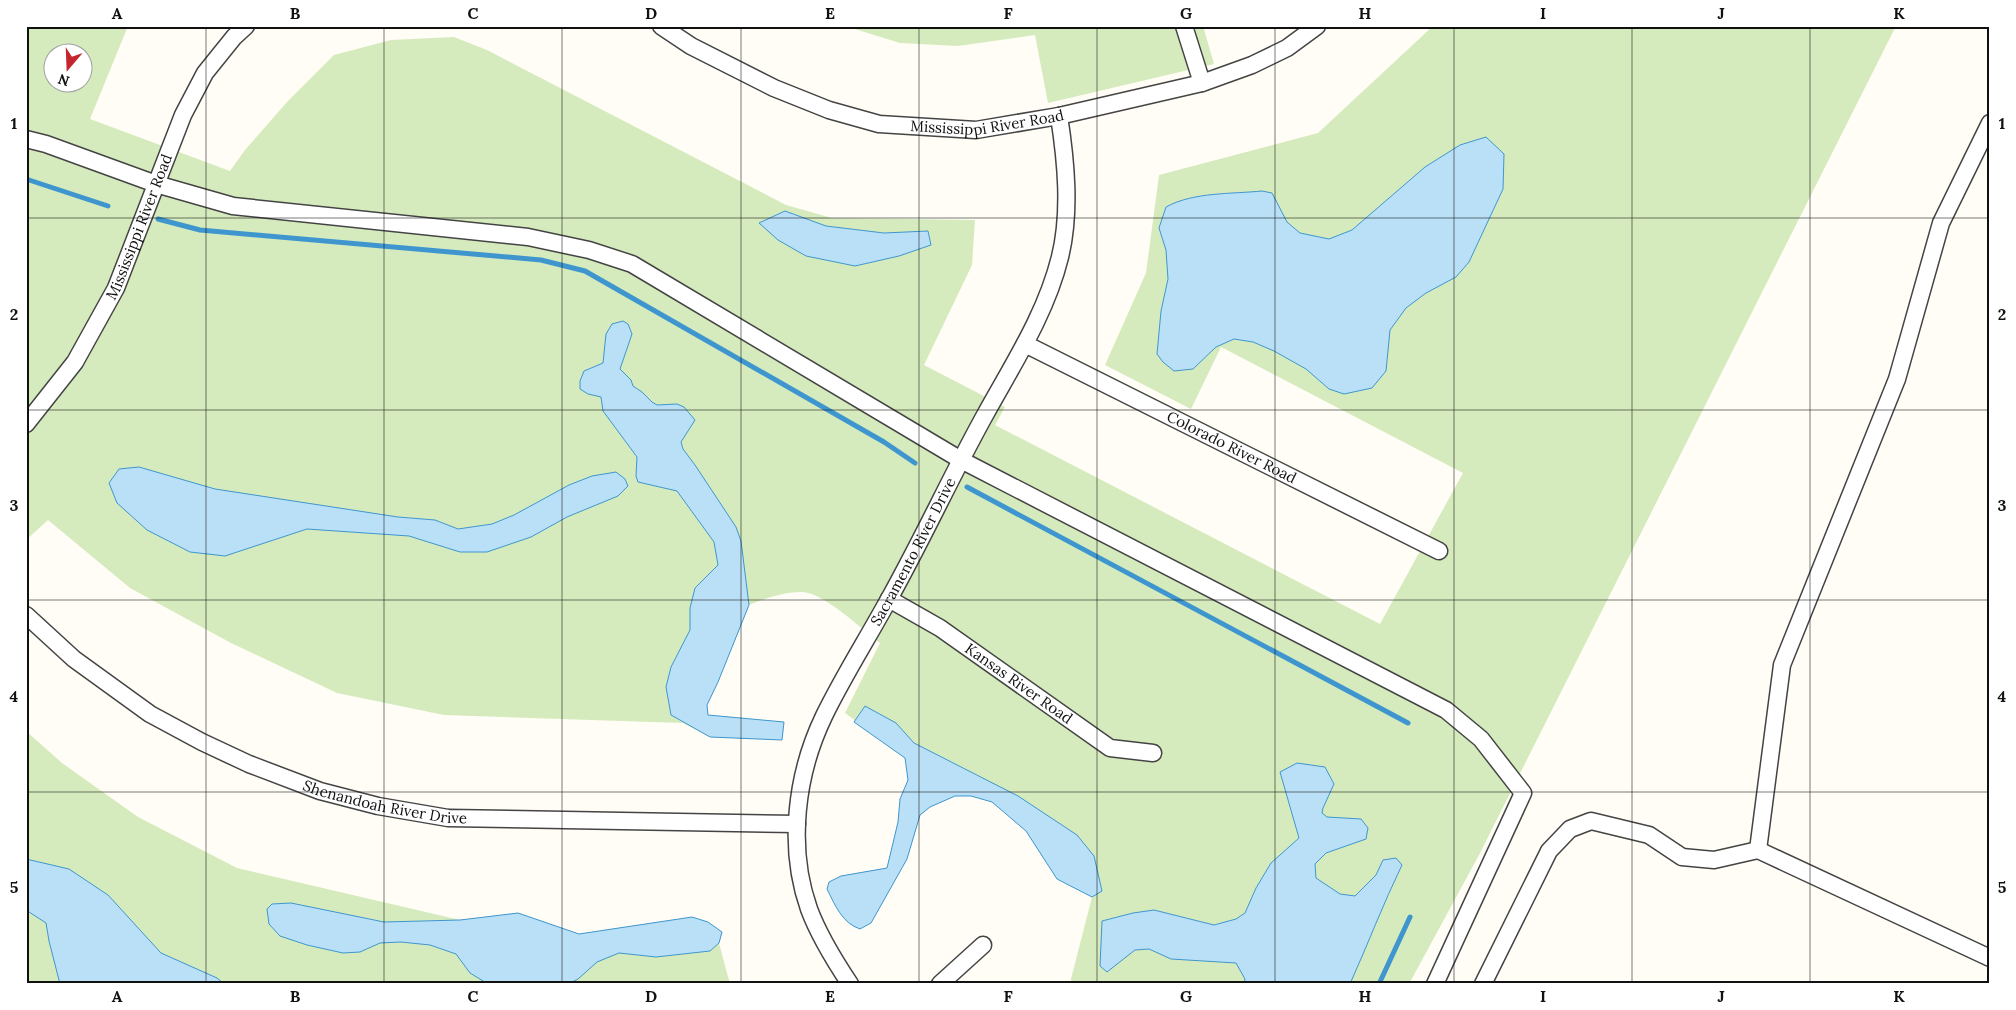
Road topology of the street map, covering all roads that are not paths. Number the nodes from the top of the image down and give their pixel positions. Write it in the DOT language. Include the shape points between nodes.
graph roads {
  1 [pos="246,26"];
  2 [pos="662,26"];
  3 [pos="1184,26"];
  4 [pos="1317,26"];
  5 [pos="1202,82"];
  6 [pos="1059,116"];
  7 [pos="1990,123"];
  8 [pos="26,139"];
  9 [pos="156,184"];
  10 [pos="1025,344"];
  11 [pos="26,424"];
  12 [pos="961,460"];
  13 [pos="1439,551"];
  14 [pos="889,599"];
  15 [pos="26,614"];
  16 [pos="1153,754"];
  17 [pos="797,824"];
  18 [pos="1758,850"];
  19 [pos="983,946"];
  20 [pos="1990,958"];
  21 [pos="850,984"];
  22 [pos="940,984"];
  23 [pos="1435,984"];
  24 [pos="1483,984"];
  1 -- 9 [label="street, Mississippi River Road" via="205,73 183,115"];
  2 -- 6 [label="street, Mississippi River Road" via="691,46 774,88 829,110 878,124 976,130"];
  3 -- 5 [label="street"];
  4 -- 5 [label="street, Mississippi River Road" via="1287,48 1252,65"];
  5 -- 6 [label="street, Mississippi River Road"];
  6 -- 10 [label="street, Sacramento River Drive" via="1063,144 1065,229 1048,296"];
  7 -- 18 [label="street" via="1941,223 1897,379 1782,665"];
  8 -- 9 [label="street"];
  9 -- 11 [label="street, Mississippi River Road" via="116,288 75,362"];
  9 -- 12 [label="street" via="233,206 528,237 589,250 632,264"];
  10 -- 12 [label="street, Sacramento River Drive"];
  10 -- 13 [label="street, Colorado River Road"];
  12 -- 14 [label="street, Sacramento River Drive"];
  12 -- 23 [label="street" via="1446,710 1481,739 1523,793"];
  14 -- 16 [label="street, Kansas River Road" via="940,628 1110,748"];
  14 -- 17 [label="street, Sacramento River Drive" via="824,717 806,764"];
  15 -- 17 [label="street, Shenandoah River Drive" via="74,659 150,714 249,764 320,791 378,806 448,818"];
  17 -- 21 [label="street, Sacramento River Drive" via="798,855 808,905 826,946"];
  18 -- 20 [label="street"];
  18 -- 24 [label="street" via="1714,860 1682,857 1649,835 1591,821 1570,829 1549,851"];
  19 -- 22 [label="street"];
}
